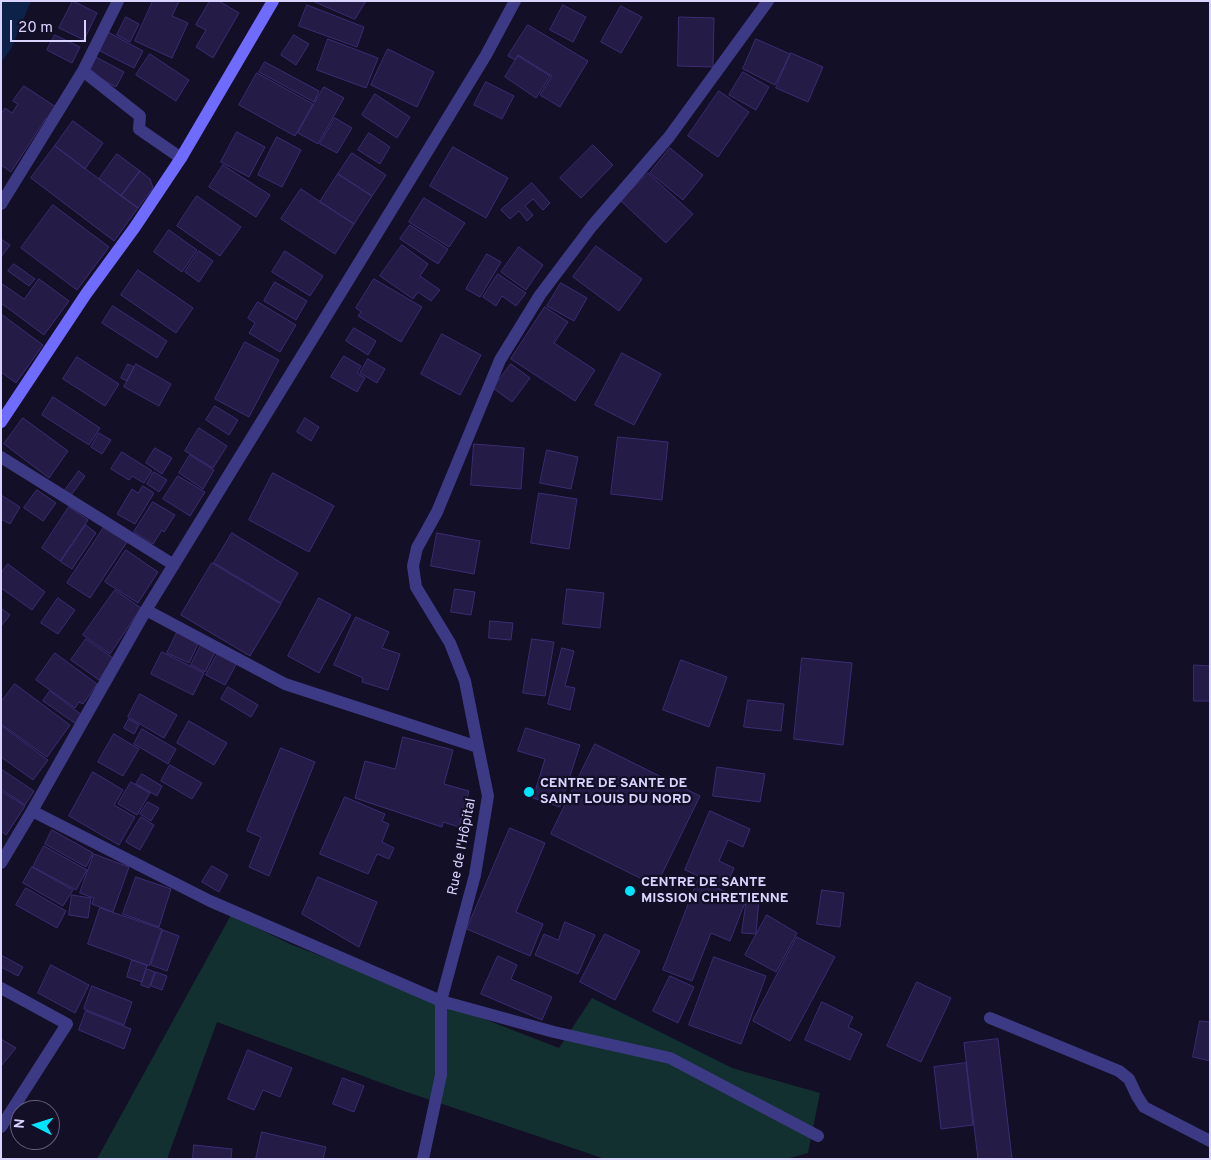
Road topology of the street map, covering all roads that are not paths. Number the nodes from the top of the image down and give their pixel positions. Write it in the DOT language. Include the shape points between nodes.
graph roads {
  1 [pos="118,1"];
  2 [pos="273,1"];
  3 [pos="516,1"];
  4 [pos="768,1"];
  5 [pos="83,71"];
  6 [pos="181,158"];
  7 [pos="1,204"];
  8 [pos="1,422"];
  9 [pos="1,457"];
  10 [pos="174,565"];
  11 [pos="146,610"];
  12 [pos="478,746"];
  13 [pos="32,811"];
  14 [pos="1,863"];
  15 [pos="1,988"];
  16 [pos="441,1001"];
  17 [pos="990,1018"];
  18 [pos="1,1127"];
  19 [pos="818,1136"];
  20 [pos="1210,1141"];
  21 [pos="423,1159"];
  1 -- 5 [label="street"];
  2 -- 6 [label="main road"];
  3 -- 10 [label="street" via="425,156"];
  4 -- 12 [label="street, Rue de l'Hôpital" via="669,137 592,226 540,295 500,360 437,512 417,548 413,566 416,587 450,643 465,681"];
  5 -- 6 [label="street" via="140,116 139,129"];
  5 -- 7 [label="street"];
  6 -- 8 [label="main road"];
  9 -- 10 [label="street"];
  10 -- 11 [label="street"];
  11 -- 12 [label="street" via="286,684"];
  11 -- 13 [label="street"];
  12 -- 16 [label="street, Rue de l'Hôpital" via="488,796 475,876"];
  13 -- 14 [label="street"];
  13 -- 16 [label="street" via="210,901"];
  15 -- 18 [label="street" via="67,1024"];
  16 -- 19 [label="street" via="554,1032 670,1058"];
  16 -- 21 [label="street, Rue de l'Hôpital" via="442,1075"];
  17 -- 20 [label="street" via="1118,1071 1129,1079 1144,1107"];
}
